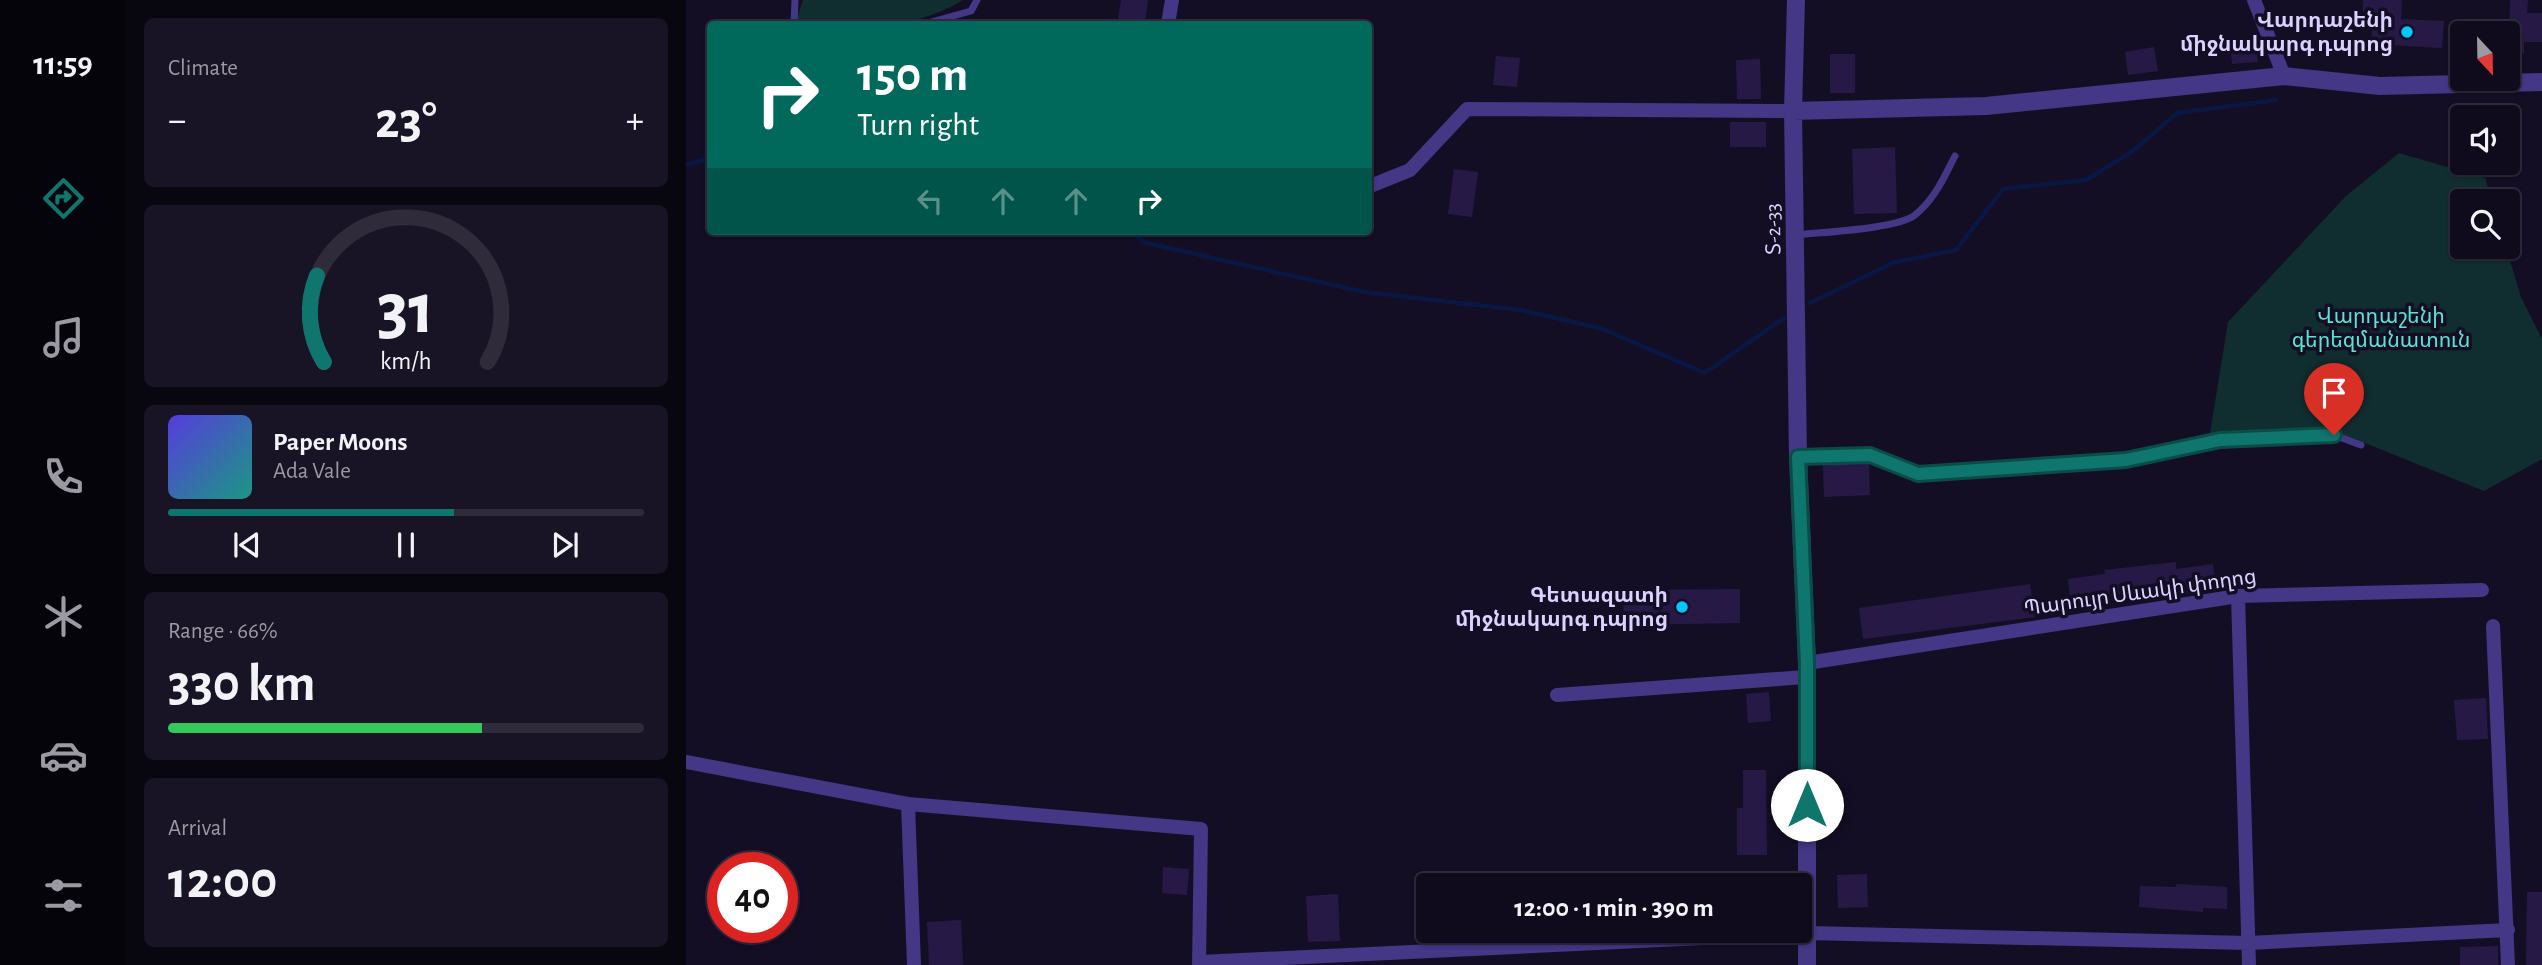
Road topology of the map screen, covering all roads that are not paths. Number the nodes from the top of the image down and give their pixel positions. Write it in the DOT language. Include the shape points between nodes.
graph roads {
  1 [pos="795,0"];
  2 [pos="977,0"];
  3 [pos="1172,0"];
  4 [pos="1796,0"];
  5 [pos="2254,0"];
  6 [pos="794,21"];
  7 [pos="935,21"];
  8 [pos="1168,21"];
  9 [pos="2284,76"];
  10 [pos="2542,82"];
  11 [pos="1793,111"];
  12 [pos="1955,156"];
  13 [pos="1372,185"];
  14 [pos="1796,235"];
  15 [pos="2361,445"];
  16 [pos="1798,457"];
  17 [pos="2482,590"];
  18 [pos="2238,596"];
  19 [pos="2493,626"];
  20 [pos="1807,670"];
  21 [pos="1557,695"];
  22 [pos="686,762"];
  23 [pos="908,804"];
  24 [pos="1808,873"];
  25 [pos="2508,930"];
  26 [pos="1812,933"];
  27 [pos="1605,943"];
  28 [pos="1808,943"];
  29 [pos="2248,943"];
  30 [pos="1199,963"];
  31 [pos="914,965"];
  32 [pos="1807,965"];
  33 [pos="2249,965"];
  34 [pos="2508,965"];
  1 -- 6 [label="lane"];
  2 -- 7 [label="lane" via="971,11"];
  3 -- 8 [label="street"];
  4 -- 11 [label="street, Տ-2-33 / Տ-2-33"];
  5 -- 9 [label="street"];
  9 -- 10 [label="street" via="2380,86"];
  9 -- 11 [label="street" via="1986,106"];
  11 -- 13 [label="street" via="1467,108 1410,170"];
  11 -- 14 [label="street, Տ-2-33 / Տ-2-33"];
  12 -- 14 [label="lane" via="1934,197 1913,217 1866,228"];
  14 -- 16 [label="street, Տ-2-33 / Տ-2-33"];
  15 -- 16 [label="lane" via="2334,435 2220,440 2126,460 1918,474 1870,455"];
  16 -- 20 [label="street, Տ-2-33"];
  17 -- 18 [label="street, Պարույր Սևակի փողոց"];
  18 -- 20 [label="street, Պարույր Սևակի փողոց"];
  18 -- 29 [label="street"];
  19 -- 25 [label="street"];
  20 -- 21 [label="street, Պարույր Սևակի փողոց"];
  20 -- 24 [label="street, Տ-2-33"];
  22 -- 23 [label="street"];
  23 -- 30 [label="street" via="1201,829"];
  23 -- 31 [label="street"];
  25 -- 29 [label="street"];
  25 -- 34 [label="street"];
  26 -- 29 [label="street"];
  27 -- 30 [label="street"];
  28 -- 32 [label="street, Տ-2-33"];
  29 -- 33 [label="street"];
}
